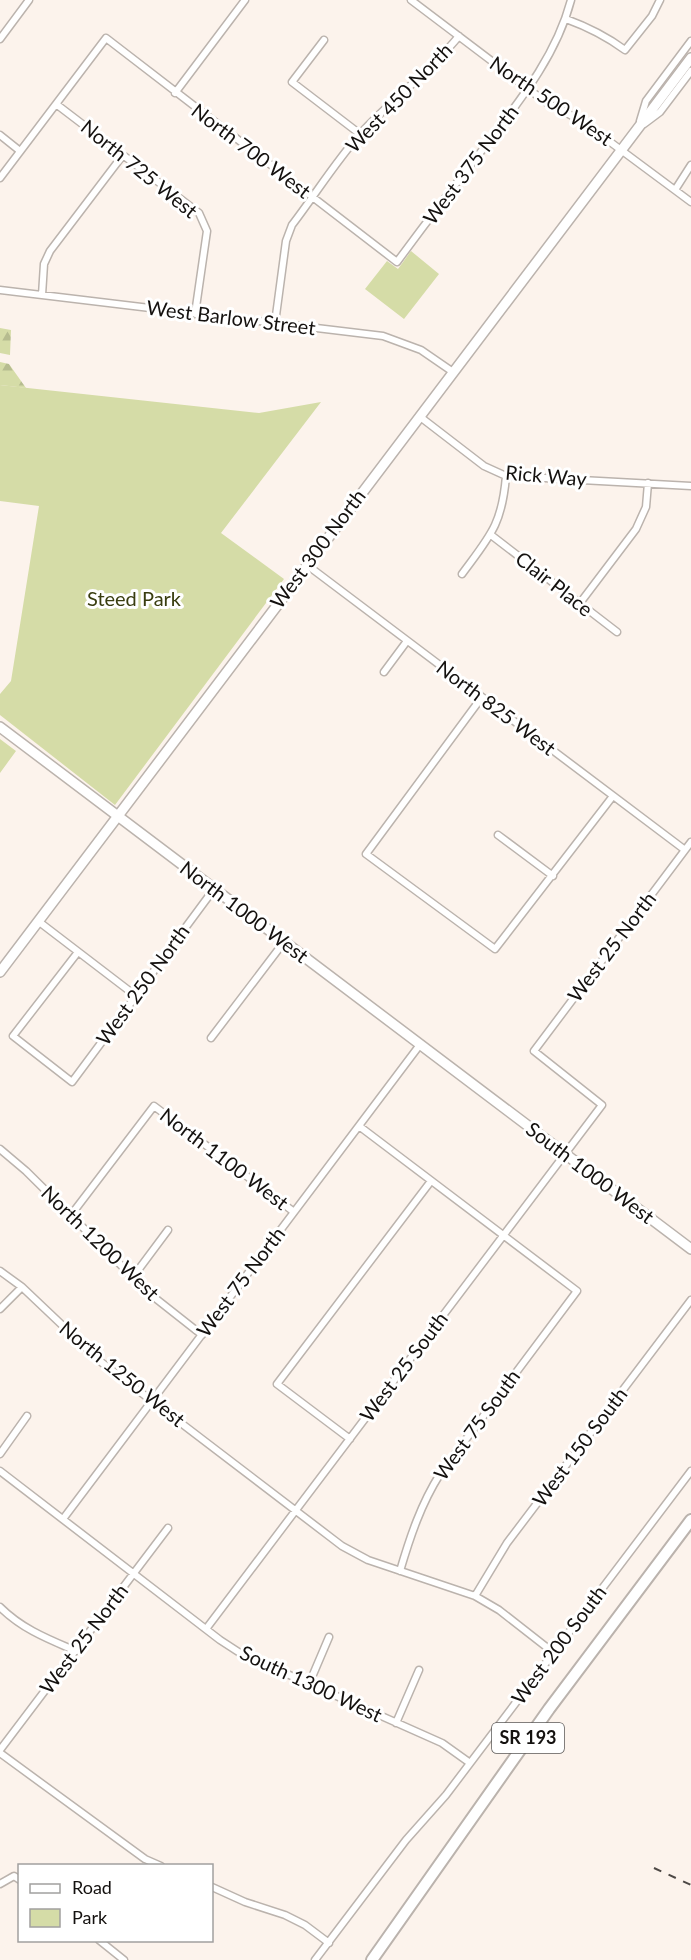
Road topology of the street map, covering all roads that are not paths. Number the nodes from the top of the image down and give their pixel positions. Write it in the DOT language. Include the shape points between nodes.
graph roads {
  1 [pos="30,0"];
  2 [pos="245,0"];
  3 [pos="411,0"];
  4 [pos="571,0"];
  5 [pos="660,0"];
  6 [pos="566,19"];
  7 [pos="459,36"];
  8 [pos="0,39"];
  9 [pos="324,40"];
  10 [pos="691,42"];
  11 [pos="691,58"];
  12 [pos="687,70"];
  13 [pos="529,89"];
  14 [pos="175,93"];
  15 [pos="56,104"];
  16 [pos="638,128"];
  17 [pos="360,134"];
  18 [pos="0,135"];
  19 [pos="622,149"];
  20 [pos="20,151"];
  21 [pos="123,155"];
  22 [pos="691,165"];
  23 [pos="0,178"];
  24 [pos="675,190"];
  25 [pos="313,198"];
  26 [pos="691,202"];
  27 [pos="397,262"];
  28 [pos="0,290"];
  29 [pos="42,295"];
  30 [pos="195,314"];
  31 [pos="275,323"];
  32 [pos="453,372"];
  33 [pos="419,416"];
  34 [pos="506,476"];
  35 [pos="648,483"];
  36 [pos="691,486"];
  37 [pos="491,535"];
  38 [pos="307,565"];
  39 [pos="462,573"];
  40 [pos="580,603"];
  41 [pos="617,632"];
  42 [pos="407,641"];
  43 [pos="384,672"];
  44 [pos="482,697"];
  45 [pos="0,727"];
  46 [pos="613,796"];
  47 [pos="118,816"];
  48 [pos="498,835"];
  49 [pos="691,842"];
  50 [pos="685,850"];
  51 [pos="553,876"];
  52 [pos="214,889"];
  53 [pos="38,921"];
  54 [pos="284,942"];
  55 [pos="78,952"];
  56 [pos="0,972"];
  57 [pos="136,996"];
  58 [pos="211,1038"];
  59 [pos="419,1046"];
  60 [pos="489,1097"];
  61 [pos="602,1105"];
  62 [pos="359,1126"];
  63 [pos="0,1149"];
  64 [pos="564,1154"];
  65 [pos="431,1181"];
  66 [pos="294,1212"];
  67 [pos="71,1215"];
  68 [pos="168,1230"];
  69 [pos="503,1235"];
  70 [pos="691,1249"];
  71 [pos="0,1271"];
  72 [pos="133,1277"];
  73 [pos="22,1287"];
  74 [pos="691,1300"];
  75 [pos="0,1309"];
  76 [pos="202,1335"];
  77 [pos="152,1401"];
  78 [pos="27,1416"];
  79 [pos="350,1439"];
  80 [pos="0,1454"];
  81 [pos="0,1471"];
  82 [pos="691,1471"];
  83 [pos="296,1511"];
  84 [pos="63,1519"];
  85 [pos="691,1520"];
  86 [pos="168,1528"];
  87 [pos="400,1571"];
  88 [pos="134,1574"];
  89 [pos="475,1596"];
  90 [pos="0,1607"];
  91 [pos="206,1629"];
  92 [pos="329,1637"];
  93 [pos="76,1651"];
  94 [pos="554,1653"];
  95 [pos="419,1670"];
  96 [pos="309,1684"];
  97 [pos="396,1723"];
  98 [pos="0,1751"];
  99 [pos="470,1763"];
  100 [pos="156,1864"];
  101 [pos="17,1878"];
  102 [pos="0,1884"];
  103 [pos="213,1887"];
  104 [pos="100,1942"];
  105 [pos="328,1943"];
  106 [pos="124,1960"];
  107 [pos="315,1960"];
  108 [pos="372,1960"];
  1 -- 8 [label="street"];
  2 -- 14 [label="street"];
  3 -- 7 [label="street, North 500 West"];
  4 -- 6 [label="street, West 375 North"];
  5 -- 6 [label="street" via="625,50 594,30"];
  6 -- 13 [label="street, West 375 North"];
  7 -- 13 [label="street, North 500 West"];
  7 -- 17 [label="street, West 450 North"];
  9 -- 17 [label="street" via="292,82"];
  10 -- 16 [label="street, West 300 North" via="646,101"];
  11 -- 12 [label="main road, West 300 North"];
  12 -- 16 [label="main road, West 300 North"];
  13 -- 19 [label="street, North 500 West"];
  13 -- 27 [label="street, West 375 North"];
  14 -- 15 [label="street, North 700 West" via="106,38"];
  14 -- 25 [label="street, North 700 West"];
  15 -- 20 [label="street"];
  15 -- 21 [label="street, North 725 West"];
  16 -- 19 [label="main road, West 300 North"];
  17 -- 25 [label="street, West 450 North"];
  18 -- 20 [label="street"];
  19 -- 24 [label="street, North 500 West"];
  19 -- 32 [label="main road, West 300 North"];
  20 -- 23 [label="street"];
  21 -- 29 [label="street" via="50,251 44,264"];
  21 -- 30 [label="street, North 725 West" via="199,213 207,231"];
  22 -- 24 [label="street"];
  24 -- 26 [label="street, North 500 West"];
  25 -- 27 [label="street, North 700 West"];
  25 -- 31 [label="street, West 450 North" via="288,233"];
  28 -- 29 [label="street, West Barlow Street"];
  29 -- 30 [label="street, West Barlow Street"];
  30 -- 31 [label="street, West Barlow Street"];
  31 -- 32 [label="street, West Barlow Street" via="383,336 421,350"];
  32 -- 33 [label="main road, West 300 North"];
  33 -- 34 [label="street, Rick Way" via="484,466"];
  33 -- 38 [label="main road, West 300 North"];
  34 -- 35 [label="street, Rick Way"];
  34 -- 37 [label="street" via="502,508"];
  35 -- 36 [label="street, Rick Way"];
  35 -- 40 [label="street" via="646,507 636,529"];
  37 -- 39 [label="street"];
  37 -- 40 [label="street, Clair Place"];
  38 -- 42 [label="street, North 825 West"];
  38 -- 47 [label="main road, West 300 North"];
  40 -- 41 [label="street, Clair Place"];
  42 -- 43 [label="street"];
  42 -- 44 [label="street, North 825 West"];
  44 -- 46 [label="street, North 825 West"];
  44 -- 51 [label="street" via="366,854 495,949"];
  45 -- 47 [label="main road, North 1000 West"];
  46 -- 50 [label="street, North 825 West"];
  46 -- 51 [label="street"];
  47 -- 52 [label="main road, North 1000 West"];
  47 -- 53 [label="main road, West 300 North"];
  48 -- 51 [label="street"];
  49 -- 50 [label="street, West 25 North"];
  50 -- 61 [label="street, West 25 North" via="534,1051"];
  52 -- 54 [label="main road, North 1000 West"];
  52 -- 57 [label="street, West 250 North"];
  53 -- 55 [label="street"];
  53 -- 56 [label="main road, West 300 North"];
  54 -- 58 [label="street"];
  54 -- 59 [label="main road, North 1000 West"];
  55 -- 57 [label="street"];
  55 -- 57 [label="street, West 250 North" via="14,1036 72,1082"];
  59 -- 60 [label="main road, North 1000 West"];
  59 -- 62 [label="street, West 75 North"];
  60 -- 64 [label="main road, South 1000 West"];
  61 -- 64 [label="street, West 25 South"];
  62 -- 65 [label="street"];
  62 -- 66 [label="street, West 75 North"];
  63 -- 67 [label="street, North 1200 West"];
  64 -- 69 [label="street, West 25 South"];
  64 -- 70 [label="main road, South 1000 West"];
  65 -- 69 [label="street"];
  65 -- 79 [label="street" via="277,1384"];
  66 -- 67 [label="street, North 1100 West" via="154,1106"];
  66 -- 76 [label="street, West 75 North"];
  67 -- 72 [label="street, North 1200 West"];
  68 -- 72 [label="street"];
  69 -- 79 [label="street, West 25 South"];
  69 -- 87 [label="street, West 75 South" via="577,1291 426,1496"];
  71 -- 73 [label="street, North 1250 West"];
  72 -- 76 [label="street, North 1200 West"];
  73 -- 75 [label="street"];
  73 -- 77 [label="street, North 1250 West" via="101,1362"];
  74 -- 89 [label="street, West 150 South" via="507,1543"];
  76 -- 77 [label="street, West 75 North"];
  77 -- 83 [label="street, North 1250 West"];
  77 -- 84 [label="street, West 75 North"];
  78 -- 80 [label="street"];
  79 -- 83 [label="street, West 25 South"];
  81 -- 84 [label="street, South 1300 West"];
  82 -- 94 [label="street, West 200 South"];
  83 -- 87 [label="street, North 1250 West" via="342,1546"];
  83 -- 91 [label="street, West 25 South"];
  84 -- 88 [label="street, South 1300 West"];
  85 -- 108 [label="main road, SR 193" via="542,1718"];
  86 -- 88 [label="street, West 25 North"];
  87 -- 89 [label="street, North 1250 West"];
  88 -- 91 [label="street, South 1300 West"];
  88 -- 93 [label="street, West 25 North"];
  89 -- 94 [label="street, North 1250 West"];
  90 -- 93 [label="street" via="30,1630"];
  91 -- 96 [label="street, South 1300 West" via="240,1653"];
  92 -- 96 [label="street"];
  93 -- 98 [label="street, West 25 North"];
  94 -- 99 [label="street, West 200 South"];
  95 -- 97 [label="street"];
  96 -- 97 [label="street, South 1300 West"];
  97 -- 99 [label="street, South 1300 West" via="442,1743"];
  98 -- 100 [label="street"];
  99 -- 105 [label="street, West 200 South"];
  101 -- 102 [label="street"];
  103 -- 105 [label="street" via="285,1915"];
  104 -- 106 [label="street"];
  105 -- 107 [label="street, West 200 South"];
}
